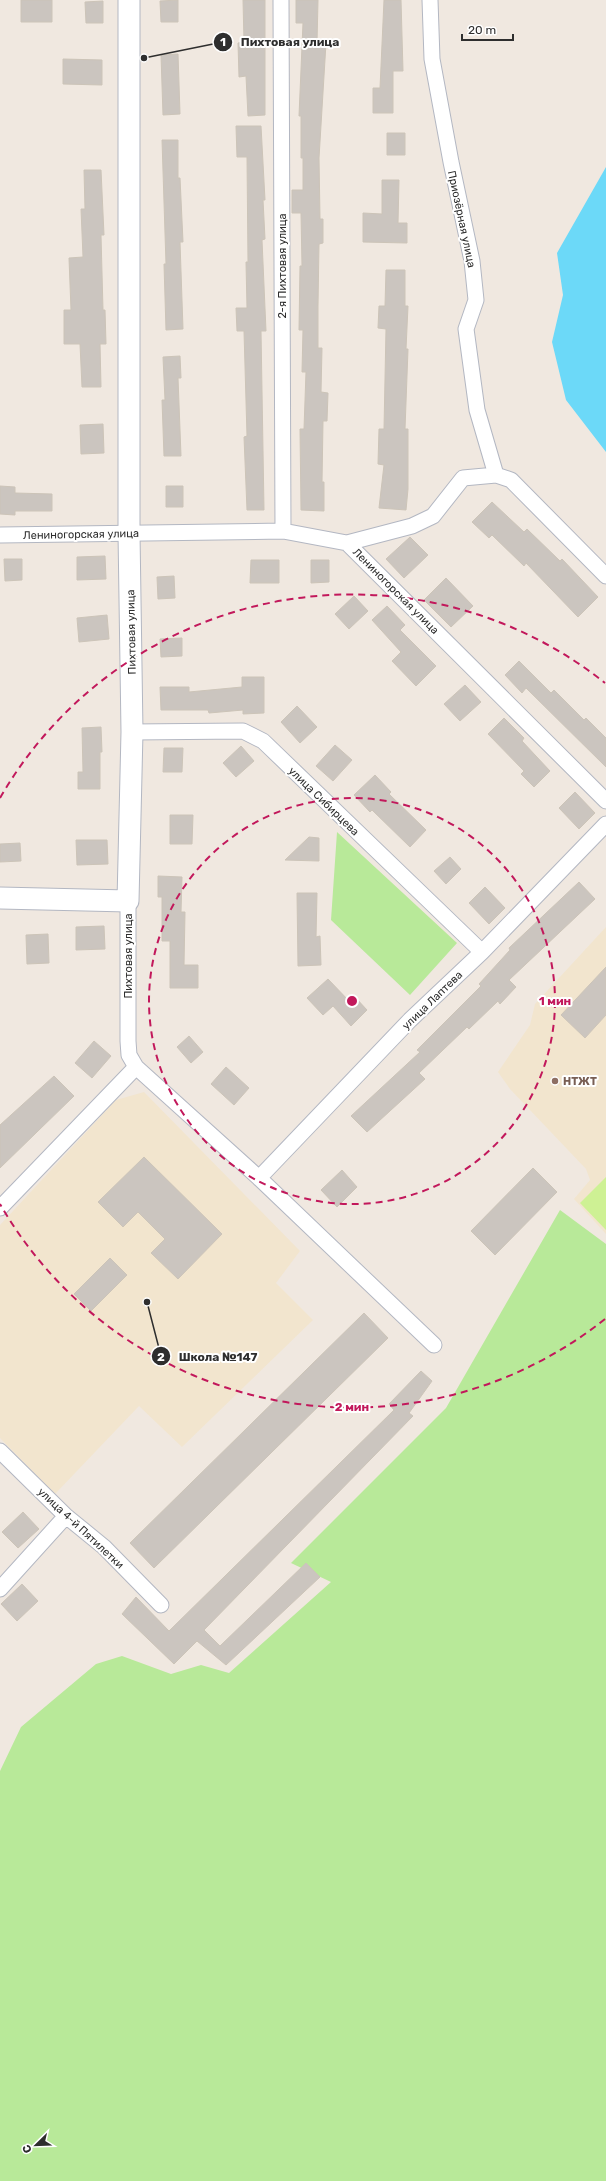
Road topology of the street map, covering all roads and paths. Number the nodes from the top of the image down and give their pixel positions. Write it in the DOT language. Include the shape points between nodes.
graph roads {
  1 [pos="129,0"];
  2 [pos="281,0"];
  3 [pos="430,0"];
  4 [pos="496,475"];
  5 [pos="283,531"];
  6 [pos="129,533"];
  7 [pos="0,535"];
  8 [pos="347,543"];
  9 [pos="606,576"];
  10 [pos="132,732"];
  11 [pos="606,801"];
  12 [pos="606,824"];
  13 [pos="0,898"];
  14 [pos="128,901"];
  15 [pos="482,952"];
  16 [pos="136,1067"];
  17 [pos="259,1178"];
  18 [pos="0,1208"];
  19 [pos="434,1345"];
  20 [pos="0,1451"];
  21 [pos="66,1516"];
  22 [pos="0,1589"];
  23 [pos="161,1605"];
  1 -- 6 [label="street, Пихтовая улица"];
  2 -- 5 [label="street, 2-я Пихтовая улица"];
  3 -- 4 [label="street, Приозёрная улица" via="432,59 472,261 476,300 466,329 477,410"];
  4 -- 8 [label="street" via="463,478 433,516 426,520"];
  4 -- 9 [label="street" via="511,480"];
  5 -- 6 [label="street, Лениногорская улица"];
  5 -- 8 [label="street, Лениногорская улица"];
  6 -- 7 [label="street, Лениногорская улица"];
  6 -- 10 [label="street, Пихтовая улица"];
  8 -- 11 [label="street, Лениногорская улица"];
  10 -- 14 [label="street, Пихтовая улица"];
  10 -- 15 [label="street, улица Сибирцева" via="243,731 263,741"];
  12 -- 15 [label="street, улица Лаптева"];
  13 -- 14 [label="street"];
  14 -- 16 [label="street, Пихтовая улица" via="128,1041 129,1055"];
  15 -- 17 [label="street, улица Лаптева" via="410,1020"];
  16 -- 17 [label="street"];
  16 -- 18 [label="street"];
  17 -- 19 [label="street"];
  20 -- 21 [label="street, улица 4-й Пятилетки"];
  21 -- 22 [label="street"];
  21 -- 23 [label="street, улица 4-й Пятилетки" via="104,1547"];
}
